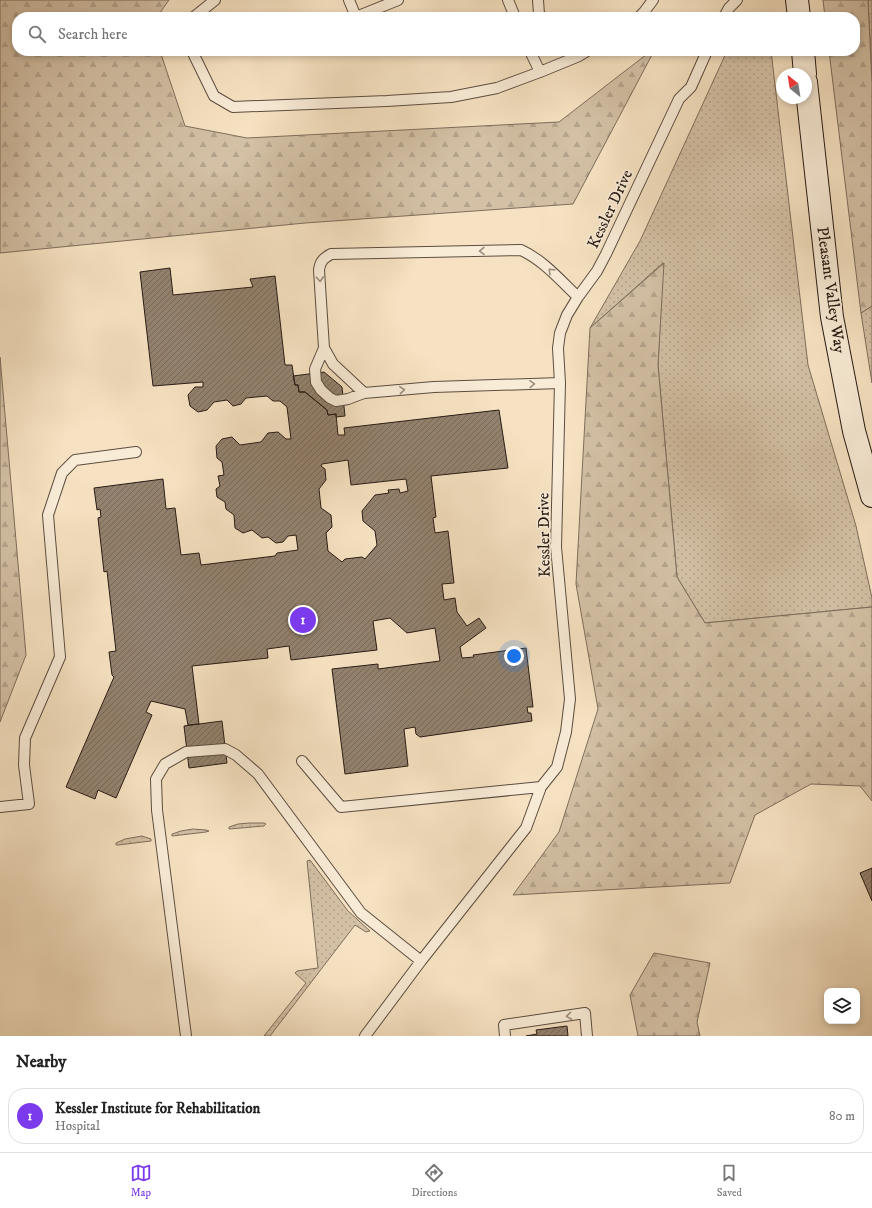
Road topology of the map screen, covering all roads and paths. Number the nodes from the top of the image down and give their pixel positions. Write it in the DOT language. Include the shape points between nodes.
graph roads {
  1 [pos="215,0"];
  2 [pos="349,0"];
  3 [pos="398,0"];
  4 [pos="508,0"];
  5 [pos="538,0"];
  6 [pos="653,0"];
  7 [pos="737,0"];
  8 [pos="797,0"];
  9 [pos="200,12"];
  10 [pos="354,12"];
  11 [pos="368,12"];
  12 [pos="513,12"];
  13 [pos="539,12"];
  14 [pos="644,12"];
  15 [pos="727,12"];
  16 [pos="798,12"];
  17 [pos="194,56"];
  18 [pos="532,56"];
  19 [pos="579,56"];
  20 [pos="705,56"];
  21 [pos="803,56"];
  22 [pos="804,68"];
  23 [pos="540,72"];
  24 [pos="808,104"];
  25 [pos="578,297"];
  26 [pos="324,348"];
  27 [pos="560,383"];
  28 [pos="364,393"];
  29 [pos="136,452"];
  30 [pos="872,496"];
  31 [pos="302,761"];
  32 [pos="541,787"];
  33 [pos="0,807"];
  34 [pos="421,961"];
  35 [pos="186,1036"];
  36 [pos="365,1036"];
  37 [pos="505,1036"];
  38 [pos="587,1036"];
  1 -- 9 [label="lane"];
  2 -- 10 [label="lane"];
  3 -- 11 [label="lane"];
  4 -- 12 [label="lane"];
  5 -- 13 [label="lane"];
  6 -- 14 [label="lane"];
  7 -- 15 [label="lane"];
  8 -- 16 [label="main road"];
  17 -- 23 [label="lane" via="214,96 233,107 448,97 497,88"];
  18 -- 23 [label="lane"];
  19 -- 23 [label="lane"];
  20 -- 25 [label="lane, Kessler Drive" via="691,87 679,99 606,254"];
  21 -- 22 [label="main road"];
  24 -- 30 [label="main road, Pleasant Valley Way" via="832,317 854,431"];
  25 -- 26 [label="lane, one-way" via="544,264 521,250 331,254 325,257 319,270"];
  25 -- 27 [label="lane, Kessler Drive" via="560,332"];
  26 -- 28 [label="lane" via="333,364"];
  26 -- 28 [label="lane" via="315,369 316,382 321,390 336,401"];
  28 -- 27 [label="lane, one-way" via="434,387"];
  27 -- 32 [label="lane, Kessler Drive" via="556,547 570,699 566,732 557,767"];
  29 -- 33 [label="lane" via="75,460 62,473 48,515 60,657 25,738 24,765 29,804"];
  31 -- 32 [label="lane" via="341,807"];
  32 -- 34 [label="lane, Kessler Drive" via="526,828"];
  34 -- 35 [label="lane" via="361,912 258,774 225,749 186,752 164,764 156,779 157,810"];
  34 -- 36 [label="lane, Kessler Drive"];
  38 -- 37 [label="lane, one-way" via="585,1013 504,1025"];
}
